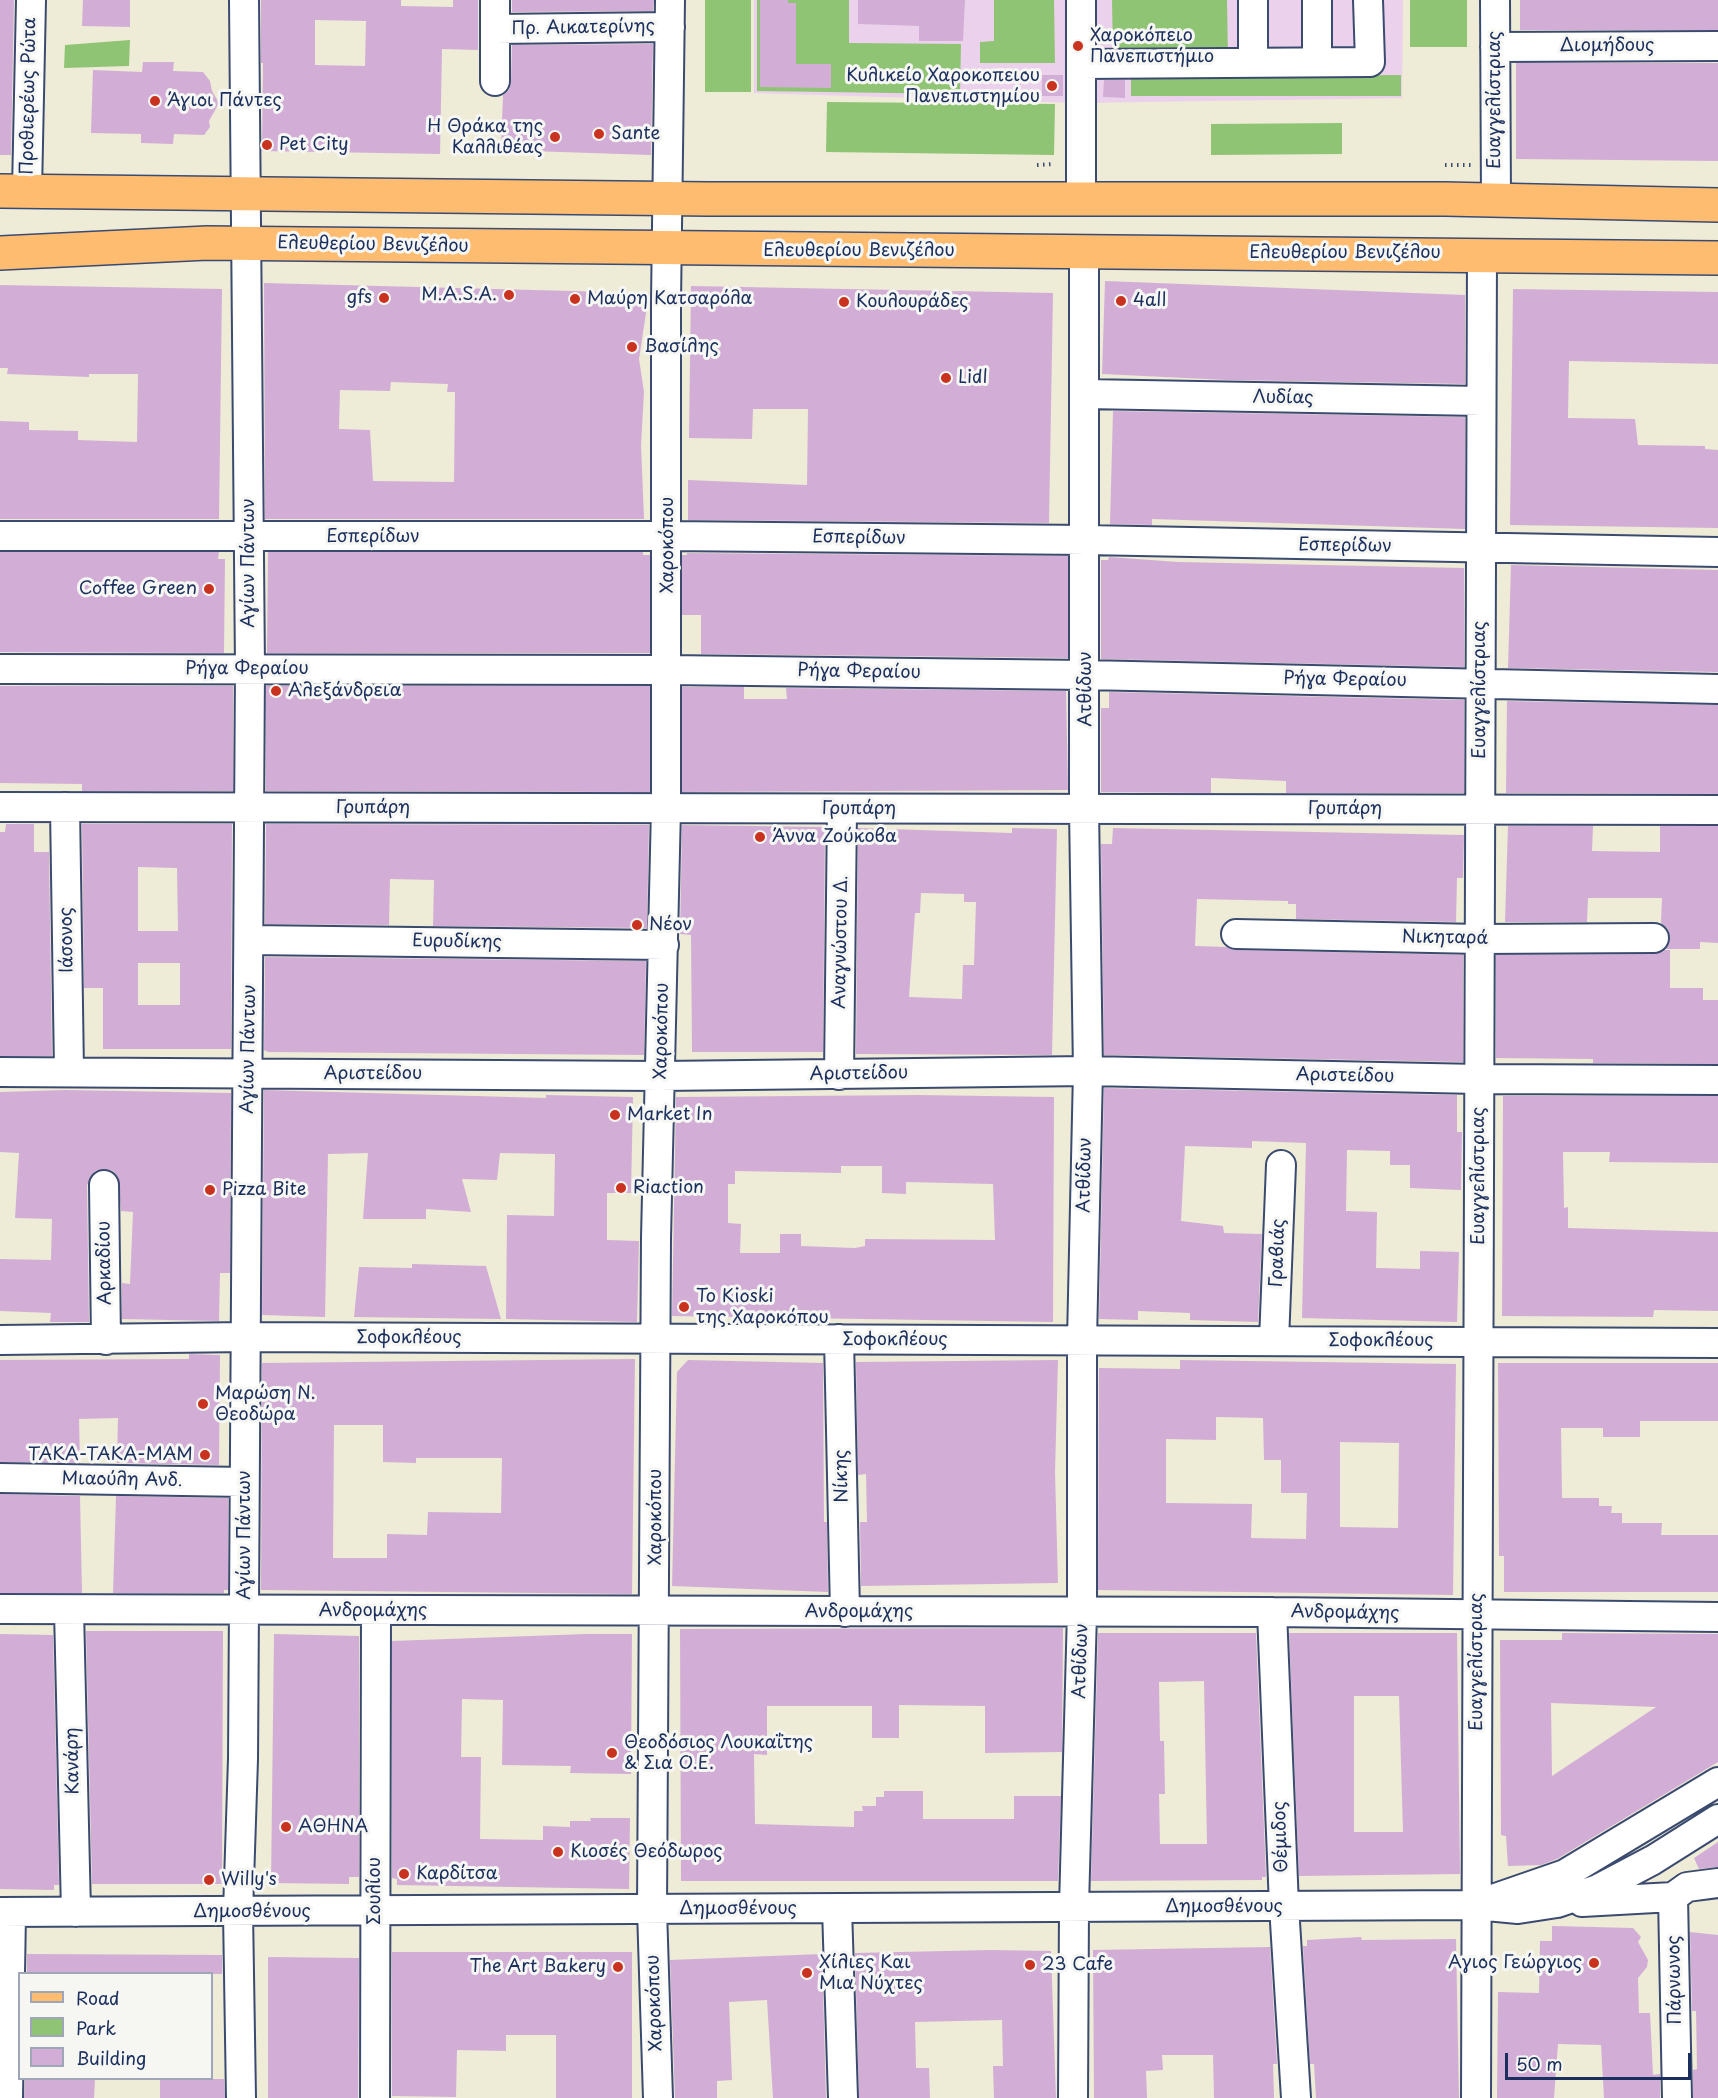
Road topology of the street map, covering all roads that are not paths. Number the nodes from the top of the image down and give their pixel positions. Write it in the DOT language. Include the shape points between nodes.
graph roads {
  1 [pos="31,0"];
  2 [pos="244,0"];
  3 [pos="495,0"];
  4 [pos="1081,0"];
  5 [pos="1253,0"];
  6 [pos="1317,0"];
  7 [pos="1368,0"];
  8 [pos="1495,0"];
  9 [pos="670,14"];
  10 [pos="495,29"];
  11 [pos="1718,46"];
  12 [pos="1495,47"];
  13 [pos="1317,62"];
  14 [pos="1253,63"];
  15 [pos="1081,64"];
  16 [pos="495,81"];
  17 [pos="14,191"];
  18 [pos="246,192"];
  19 [pos="1081,197"];
  20 [pos="668,199"];
  21 [pos="1496,200"];
  22 [pos="1718,205"];
  23 [pos="248,244"];
  24 [pos="667,249"];
  25 [pos="1084,252"];
  26 [pos="0,253"];
  27 [pos="1482,254"];
  28 [pos="1718,258"];
  29 [pos="1085,394"];
  30 [pos="1481,401"];
  31 [pos="0,536"];
  32 [pos="668,536"];
  33 [pos="249,537"];
  34 [pos="1086,540"];
  35 [pos="1481,549"];
  36 [pos="1718,552"];
  37 [pos="250,668"];
  38 [pos="0,669"];
  39 [pos="667,670"];
  40 [pos="1086,675"];
  41 [pos="1480,682"];
  42 [pos="1718,689"];
  43 [pos="0,807"];
  44 [pos="65,807"];
  45 [pos="249,808"];
  46 [pos="666,808"];
  47 [pos="842,808"];
  48 [pos="1084,809"];
  49 [pos="1480,810"];
  50 [pos="1718,810"];
  51 [pos="1236,934"];
  52 [pos="1654,938"];
  53 [pos="1480,939"];
  54 [pos="250,940"];
  55 [pos="663,945"];
  56 [pos="1088,1071"];
  57 [pos="0,1072"];
  58 [pos="69,1072"];
  59 [pos="248,1074"];
  60 [pos="839,1075"];
  61 [pos="661,1076"];
  62 [pos="1479,1079"];
  63 [pos="1718,1080"];
  64 [pos="1281,1165"];
  65 [pos="104,1185"];
  66 [pos="247,1337"];
  67 [pos="656,1339"];
  68 [pos="839,1339"];
  69 [pos="0,1340"];
  70 [pos="106,1340"];
  71 [pos="1082,1340"];
  72 [pos="1274,1341"];
  73 [pos="1478,1342"];
  74 [pos="1718,1343"];
  75 [pos="0,1478"];
  76 [pos="244,1482"];
  77 [pos="0,1609"];
  78 [pos="69,1610"];
  79 [pos="245,1610"];
  80 [pos="656,1611"];
  81 [pos="376,1612"];
  82 [pos="845,1612"];
  83 [pos="1082,1612"];
  84 [pos="1272,1612"];
  85 [pos="1477,1614"];
  86 [pos="1718,1617"];
  87 [pos="1718,1782"];
  88 [pos="1718,1820"];
  89 [pos="1718,1883"];
  90 [pos="1673,1897"];
  91 [pos="1557,1903"];
  92 [pos="1476,1905"];
  93 [pos="1284,1906"];
  94 [pos="1074,1907"];
  95 [pos="837,1908"];
  96 [pos="652,1910"];
  97 [pos="375,1911"];
  98 [pos="6,1912"];
  99 [pos="76,1912"];
  100 [pos="238,1912"];
  101 [pos="8,2098"];
  102 [pos="241,2098"];
  103 [pos="375,2098"];
  104 [pos="658,2098"];
  105 [pos="843,2098"];
  106 [pos="1073,2098"];
  107 [pos="1296,2098"];
  108 [pos="1476,2098"];
  109 [pos="1677,2098"];
  1 -- 17 [label="street, Προθιερέως Ρώτα"];
  2 -- 18 [label="street, Αγίων Πάντων"];
  3 -- 10 [label="street, Πρ. Αικατερίνης"];
  4 -- 15 [label="street"];
  5 -- 14 [label="street"];
  6 -- 13 [label="street"];
  7 -- 13 [label="street" via="1370,62"];
  8 -- 12 [label="street, Ευαγγελίστριας"];
  9 -- 10 [label="street, Πρ. Αικατερίνης"];
  9 -- 20 [label="street, Χαροκόπου"];
  10 -- 16 [label="street, Πρ. Αικατερίνης"];
  11 -- 12 [label="street, Διομήδους"];
  12 -- 21 [label="street, Ευαγγελίστριας"];
  13 -- 14 [label="street"];
  14 -- 15 [label="street"];
  15 -- 19 [label="street"];
  17 -- 18 [label="main road"];
  18 -- 20 [label="main road"];
  18 -- 23 [label="street, Αγίων Πάντων"];
  19 -- 20 [label="main road"];
  19 -- 21 [label="main road"];
  20 -- 24 [label="street, Χαροκόπου"];
  21 -- 22 [label="main road"];
  23 -- 24 [label="main road, Ελευθερίου Βενιζέλου"];
  23 -- 26 [label="main road, Ελευθερίου Βενιζέλου"];
  23 -- 33 [label="street, Αγίων Πάντων"];
  24 -- 25 [label="main road, Ελευθερίου Βενιζέλου"];
  24 -- 32 [label="street, Χαροκόπου"];
  25 -- 27 [label="main road, Ελευθερίου Βενιζέλου"];
  25 -- 29 [label="street, Ατθίδων"];
  27 -- 28 [label="main road, Ελευθερίου Βενιζέλου"];
  27 -- 30 [label="street, Ευαγγελίστριας"];
  29 -- 30 [label="street, Λυδίας"];
  29 -- 34 [label="street, Ατθίδων"];
  30 -- 35 [label="street, Ευαγγελίστριας"];
  31 -- 33 [label="street, Εσπερίδων"];
  32 -- 33 [label="street, Εσπερίδων"];
  32 -- 34 [label="street, Εσπερίδων"];
  32 -- 39 [label="street, Χαροκόπου"];
  33 -- 37 [label="street, Αγίων Πάντων"];
  34 -- 35 [label="street, Εσπερίδων"];
  34 -- 40 [label="street, Ατθίδων"];
  35 -- 36 [label="street, Εσπερίδων"];
  35 -- 41 [label="street, Ευαγγελίστριας"];
  37 -- 38 [label="street, Ρήγα Φεραίου"];
  37 -- 39 [label="street, Ρήγα Φεραίου"];
  37 -- 45 [label="street, Αγίων Πάντων"];
  39 -- 40 [label="street, Ρήγα Φεραίου"];
  39 -- 46 [label="street, Χαροκόπου"];
  40 -- 41 [label="street, Ρήγα Φεραίου"];
  40 -- 48 [label="street, Ατθίδων"];
  41 -- 42 [label="street, Ρήγα Φεραίου"];
  41 -- 49 [label="street, Ευαγγελίστριας"];
  43 -- 44 [label="street, Γρυπάρη"];
  44 -- 45 [label="street, Γρυπάρη"];
  44 -- 58 [label="street, Ιάσονος"];
  45 -- 46 [label="street, Γρυπάρη"];
  45 -- 54 [label="street, Αγίων Πάντων"];
  46 -- 47 [label="street, Γρυπάρη"];
  46 -- 55 [label="street, Χαροκόπου"];
  47 -- 48 [label="street, Γρυπάρη"];
  47 -- 60 [label="street, Αναγνώστου Δ."];
  48 -- 49 [label="street, Γρυπάρη"];
  48 -- 56 [label="street, Ατθίδων"];
  49 -- 50 [label="street, Γρυπάρη"];
  49 -- 53 [label="street, Ευαγγελίστριας"];
  51 -- 53 [label="street, Νικηταρά"];
  52 -- 53 [label="street, Νικηταρά"];
  53 -- 62 [label="street, Ευαγγελίστριας"];
  54 -- 55 [label="street, Ευρυδίκης"];
  54 -- 59 [label="street, Αγίων Πάντων"];
  55 -- 61 [label="street, Χαροκόπου"];
  56 -- 60 [label="street, Αριστείδου"];
  56 -- 62 [label="street, Αριστείδου"];
  56 -- 71 [label="street, Ατθίδων"];
  57 -- 58 [label="street, Αριστείδου"];
  58 -- 59 [label="street, Αριστείδου"];
  59 -- 61 [label="street, Αριστείδου"];
  59 -- 66 [label="street, Αγίων Πάντων"];
  60 -- 61 [label="street, Αριστείδου"];
  61 -- 67 [label="street, Χαροκόπου"];
  62 -- 63 [label="street, Αριστείδου"];
  62 -- 73 [label="street, Ευαγγελίστριας"];
  64 -- 72 [label="street, Γραβιάς"];
  65 -- 70 [label="street, Αρκαδίου"];
  66 -- 67 [label="street, Σοφοκλέους"];
  66 -- 70 [label="street, Σοφοκλέους"];
  66 -- 76 [label="street, Αγίων Πάντων"];
  67 -- 68 [label="street, Σοφοκλέους"];
  67 -- 80 [label="street, Χαροκόπου"];
  68 -- 71 [label="street, Σοφοκλέους"];
  68 -- 82 [label="street, Νίκης"];
  69 -- 70 [label="street, Σοφοκλέους"];
  71 -- 72 [label="street, Σοφοκλέους"];
  71 -- 83 [label="street, Ατθίδων"];
  72 -- 73 [label="street, Σοφοκλέους"];
  73 -- 74 [label="street, Σοφοκλέους"];
  73 -- 85 [label="street, Ευαγγελίστριας"];
  75 -- 76 [label="street, Μιαούλη Ανδ."];
  76 -- 79 [label="street, Αγίων Πάντων"];
  77 -- 78 [label="street, Ανδρομάχης"];
  78 -- 79 [label="street, Ανδρομάχης"];
  78 -- 99 [label="street, Κανάρη"];
  79 -- 81 [label="street, Ανδρομάχης"];
  79 -- 100 [label="street, Αγίων Πάντων"];
  80 -- 81 [label="street, Ανδρομάχης"];
  80 -- 82 [label="street, Ανδρομάχης"];
  80 -- 96 [label="street, Χαροκόπου"];
  81 -- 97 [label="street, Σουλίου"];
  82 -- 83 [label="street, Ανδρομάχης"];
  83 -- 84 [label="street, Ανδρομάχης"];
  83 -- 94 [label="street, Ατθίδων"];
  84 -- 85 [label="street, Ανδρομάχης"];
  84 -- 93 [label="street, Θέμιδος"];
  85 -- 86 [label="street, Ανδρομάχης"];
  85 -- 92 [label="street, Ευαγγελίστριας"];
  87 -- 92 [label="street" via="1565,1874"];
  88 -- 91 [label="street" via="1598,1889"];
  89 -- 90 [label="street" via="1687,1887"];
  90 -- 91 [label="street"];
  90 -- 109 [label="street, Πάρνωνος"];
  91 -- 92 [label="street, Δημοσθένους" via="1518,1909"];
  92 -- 93 [label="street, Δημοσθένους"];
  92 -- 108 [label="street, Ευαγγελίστριας"];
  93 -- 94 [label="street, Δημοσθένους"];
  93 -- 107 [label="street, Θέμιδος"];
  94 -- 95 [label="street, Δημοσθένους"];
  94 -- 106 [label="street, Ατθίδων"];
  95 -- 96 [label="street, Δημοσθένους"];
  95 -- 105 [label="street"];
  96 -- 97 [label="street, Δημοσθένους"];
  96 -- 104 [label="street, Χαροκόπου"];
  97 -- 100 [label="street, Δημοσθένους"];
  97 -- 103 [label="street, Σουλίου"];
  98 -- 99 [label="street, Δημοσθένους"];
  98 -- 101 [label="street"];
  99 -- 100 [label="street, Δημοσθένους"];
  100 -- 102 [label="street, Αγίων Πάντων"];
}
